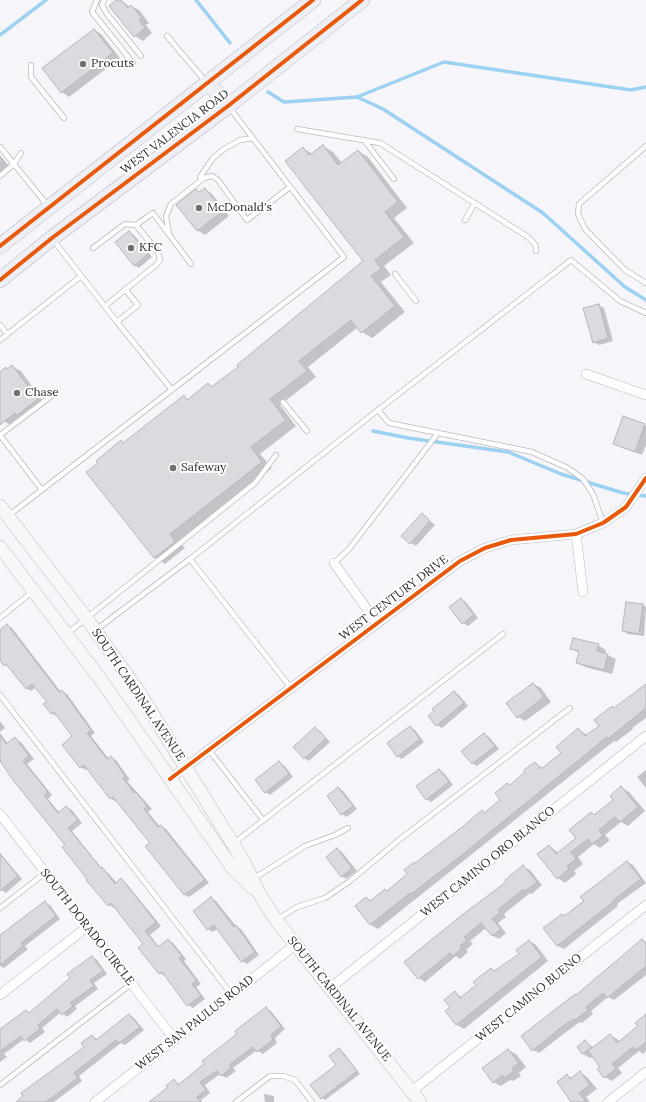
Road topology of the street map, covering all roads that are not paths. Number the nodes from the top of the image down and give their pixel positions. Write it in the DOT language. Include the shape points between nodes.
graph roads {
  1 [pos="97,0"];
  2 [pos="104,0"];
  3 [pos="313,0"];
  4 [pos="362,0"];
  5 [pos="167,36"];
  6 [pos="141,56"];
  7 [pos="133,63"];
  8 [pos="31,65"];
  9 [pos="208,83"];
  10 [pos="228,106"];
  11 [pos="64,118"];
  12 [pos="297,129"];
  13 [pos="253,138"];
  14 [pos="364,140"];
  15 [pos="646,146"];
  16 [pos="0,147"];
  17 [pos="21,153"];
  18 [pos="14,164"];
  19 [pos="0,176"];
  20 [pos="200,177"];
  21 [pos="394,180"];
  22 [pos="290,186"];
  23 [pos="475,203"];
  24 [pos="49,207"];
  25 [pos="465,220"];
  26 [pos="136,224"];
  27 [pos="169,234"];
  28 [pos="52,238"];
  29 [pos="0,246"];
  30 [pos="93,248"];
  31 [pos="536,251"];
  32 [pos="191,264"];
  33 [pos="395,274"];
  34 [pos="81,276"];
  35 [pos="0,280"];
  36 [pos="646,283"];
  37 [pos="125,289"];
  38 [pos="416,300"];
  39 [pos="104,306"];
  40 [pos="646,313"];
  41 [pos="117,322"];
  42 [pos="0,324"];
  43 [pos="7,334"];
  44 [pos="0,340"];
  45 [pos="586,374"];
  46 [pos="172,390"];
  47 [pos="54,394"];
  48 [pos="646,394"];
  49 [pos="283,402"];
  50 [pos="378,410"];
  51 [pos="306,431"];
  52 [pos="438,433"];
  53 [pos="0,435"];
  54 [pos="276,456"];
  55 [pos="646,478"];
  56 [pos="42,490"];
  57 [pos="4,511"];
  58 [pos="604,523"];
  59 [pos="576,534"];
  60 [pos="0,547"];
  61 [pos="190,559"];
  62 [pos="334,563"];
  63 [pos="33,591"];
  64 [pos="583,592"];
  65 [pos="0,618"];
  66 [pos="87,619"];
  67 [pos="377,623"];
  68 [pos="95,630"];
  69 [pos="66,634"];
  70 [pos="503,634"];
  71 [pos="291,688"];
  72 [pos="0,696"];
  73 [pos="570,708"];
  74 [pos="646,736"];
  75 [pos="209,750"];
  76 [pos="186,767"];
  77 [pos="170,779"];
  78 [pos="0,814"];
  79 [pos="263,820"];
  80 [pos="348,828"];
  81 [pos="233,844"];
  82 [pos="45,873"];
  83 [pos="252,880"];
  84 [pos="260,895"];
  85 [pos="646,904"];
  86 [pos="0,908"];
  87 [pos="276,920"];
  88 [pos="87,927"];
  89 [pos="295,945"];
  90 [pos="131,984"];
  91 [pos="330,988"];
  92 [pos="232,994"];
  93 [pos="0,995"];
  94 [pos="175,1040"];
  95 [pos="646,1072"];
  96 [pos="0,1085"];
  97 [pos="412,1091"];
  98 [pos="95,1102"];
  99 [pos="236,1102"];
  100 [pos="312,1102"];
  101 [pos="420,1102"];
  102 [pos="608,1102"];
  1 -- 7 [label="lane" via="92,12"];
  2 -- 6 [label="lane" via="102,5 107,14"];
  3 -- 9 [label="main road, WEST VALENCIA ROAD"];
  4 -- 10 [label="main road, WEST VALENCIA ROAD"];
  5 -- 9 [label="lane"];
  8 -- 11 [label="lane" via="31,77"];
  9 -- 10 [label="main road"];
  9 -- 24 [label="main road, WEST VALENCIA ROAD"];
  10 -- 13 [label="lane"];
  10 -- 28 [label="main road, WEST VALENCIA ROAD"];
  12 -- 14 [label="lane"];
  13 -- 20 [label="lane" via="240,140 224,149 213,158"];
  13 -- 22 [label="lane"];
  14 -- 21 [label="lane"];
  14 -- 23 [label="lane" via="390,148"];
  15 -- 36 [label="lane" via="579,204 578,214 584,229 625,270"];
  16 -- 18 [label="lane"];
  17 -- 18 [label="lane"];
  18 -- 19 [label="lane"];
  18 -- 24 [label="lane"];
  22 -- 27 [label="lane" via="247,220 218,180 212,176 204,178 171,204 166,216"];
  22 -- 46 [label="lane" via="344,257"];
  23 -- 25 [label="lane"];
  23 -- 31 [label="lane" via="528,237"];
  24 -- 29 [label="main road, WEST VALENCIA ROAD"];
  26 -- 27 [label="lane" via="153,213"];
  26 -- 30 [label="lane" via="125,224"];
  26 -- 37 [label="lane" via="158,252 160,260"];
  27 -- 32 [label="lane"];
  28 -- 34 [label="lane"];
  28 -- 35 [label="main road, WEST VALENCIA ROAD"];
  33 -- 38 [label="lane"];
  34 -- 39 [label="lane"];
  34 -- 43 [label="lane"];
  37 -- 39 [label="lane"];
  37 -- 41 [label="lane" via="138,305"];
  39 -- 41 [label="lane"];
  40 -- 50 [label="lane" via="620,301 571,260"];
  41 -- 46 [label="lane"];
  42 -- 43 [label="lane"];
  43 -- 44 [label="lane"];
  45 -- 48 [label="street"];
  46 -- 56 [label="lane"];
  47 -- 53 [label="lane"];
  49 -- 51 [label="lane"];
  50 -- 52 [label="lane" via="389,423"];
  50 -- 61 [label="lane"];
  52 -- 58 [label="lane" via="532,452 568,468 583,479 593,494"];
  52 -- 62 [label="lane" via="349,549"];
  53 -- 56 [label="lane"];
  54 -- 66 [label="lane" via="255,483"];
  55 -- 58 [label="street, WEST CENTURY DRIVE" via="626,507"];
  56 -- 57 [label="lane"];
  57 -- 66 [label="main road, SOUTH CARDINAL AVENUE"];
  58 -- 59 [label="street, WEST CENTURY DRIVE"];
  59 -- 64 [label="street"];
  59 -- 67 [label="street, WEST CENTURY DRIVE" via="511,540 485,548 460,561"];
  60 -- 63 [label="main road, SOUTH CARDINAL AVENUE"];
  61 -- 68 [label="lane"];
  61 -- 71 [label="lane"];
  62 -- 67 [label="street"];
  63 -- 65 [label="lane"];
  63 -- 69 [label="main road, SOUTH CARDINAL AVENUE"];
  66 -- 68 [label="main road, SOUTH CARDINAL AVENUE"];
  66 -- 69 [label="lane"];
  67 -- 71 [label="street, WEST CENTURY DRIVE"];
  68 -- 76 [label="main road, SOUTH CARDINAL AVENUE" via="139,692"];
  69 -- 77 [label="main road, SOUTH CARDINAL AVENUE"];
  70 -- 79 [label="lane"];
  71 -- 75 [label="street, WEST CENTURY DRIVE"];
  72 -- 92 [label="lane"];
  73 -- 87 [label="lane" via="350,881 325,898 297,908"];
  74 -- 91 [label="street, WEST CAMINO ORO BLANCO"];
  75 -- 76 [label="street, WEST CENTURY DRIVE"];
  75 -- 79 [label="lane"];
  76 -- 77 [label="street, WEST CENTURY DRIVE"];
  76 -- 81 [label="main road, SOUTH CARDINAL AVENUE"];
  77 -- 84 [label="main road, SOUTH CARDINAL AVENUE" via="234,870"];
  78 -- 82 [label="street, SOUTH DORADO CIRCLE"];
  79 -- 81 [label="lane"];
  80 -- 83 [label="lane" via="305,846"];
  81 -- 83 [label="main road, SOUTH CARDINAL AVENUE"];
  82 -- 86 [label="lane"];
  82 -- 88 [label="street, SOUTH DORADO CIRCLE"];
  83 -- 84 [label="main road, SOUTH CARDINAL AVENUE"];
  84 -- 87 [label="main road, SOUTH CARDINAL AVENUE"];
  85 -- 97 [label="street, WEST CAMINO BUENO"];
  87 -- 89 [label="main road, SOUTH CARDINAL AVENUE"];
  88 -- 90 [label="street, SOUTH DORADO CIRCLE"];
  88 -- 93 [label="street"];
  89 -- 91 [label="main road, SOUTH CARDINAL AVENUE"];
  89 -- 92 [label="street, WEST SAN PAULUS ROAD"];
  90 -- 94 [label="street, SOUTH DORADO CIRCLE"];
  90 -- 96 [label="lane"];
  91 -- 97 [label="main road, SOUTH CARDINAL AVENUE"];
  92 -- 94 [label="street, WEST SAN PAULUS ROAD"];
  94 -- 98 [label="street, WEST SAN PAULUS ROAD"];
  95 -- 102 [label="street"];
  97 -- 101 [label="main road, SOUTH CARDINAL AVENUE"];
  99 -- 100 [label="lane" via="270,1076 283,1076 295,1080"];
}
